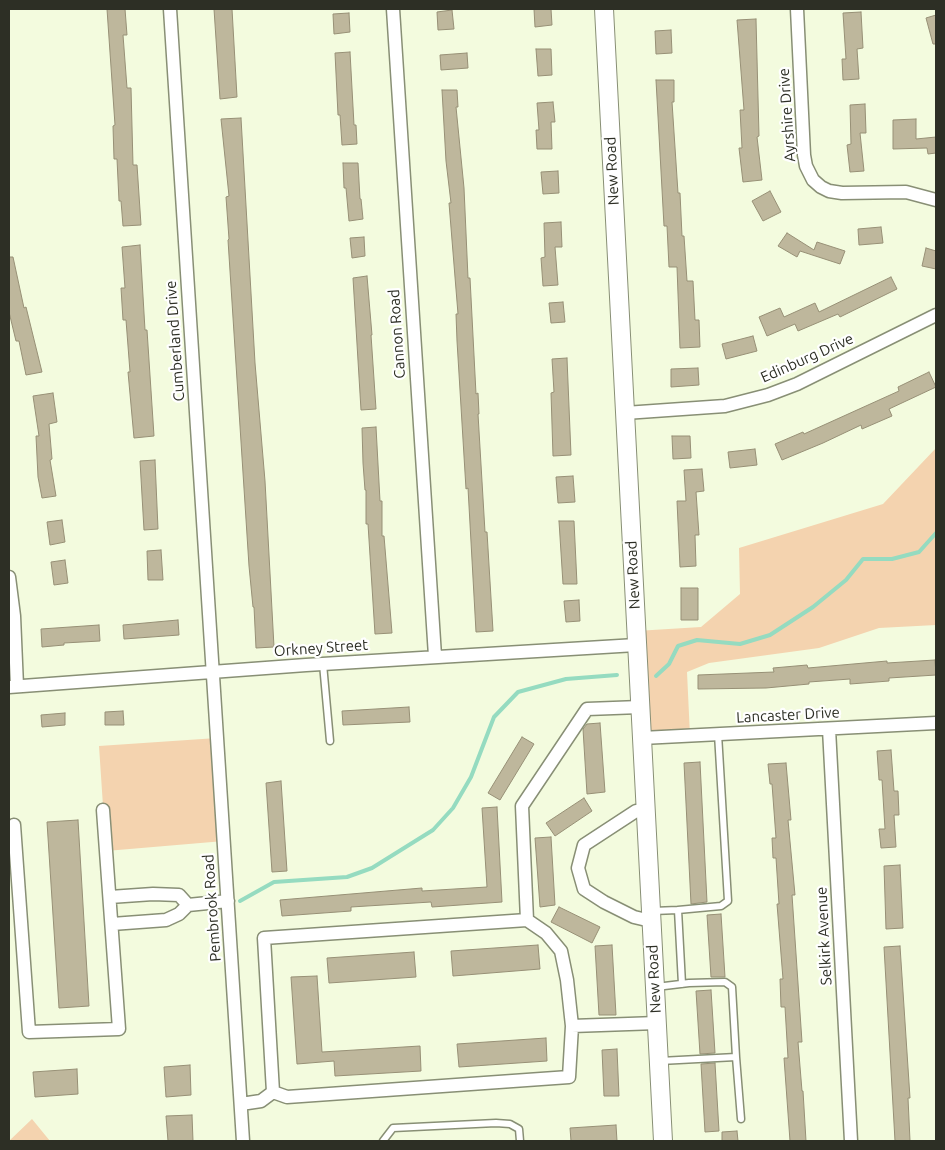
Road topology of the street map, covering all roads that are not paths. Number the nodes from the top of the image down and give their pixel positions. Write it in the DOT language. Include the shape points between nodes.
graph roads {
  1 [pos="170,9"];
  2 [pos="393,9"];
  3 [pos="604,9"];
  4 [pos="797,9"];
  5 [pos="936,200"];
  6 [pos="936,315"];
  7 [pos="625,412"];
  8 [pos="9,577"];
  9 [pos="636,645"];
  10 [pos="435,656"];
  11 [pos="323,664"];
  12 [pos="213,672"];
  13 [pos="13,687"];
  14 [pos="640,707"];
  15 [pos="936,723"];
  16 [pos="830,729"];
  17 [pos="718,734"];
  18 [pos="642,738"];
  19 [pos="330,741"];
  20 [pos="645,809"];
  21 [pos="103,810"];
  22 [pos="14,825"];
  23 [pos="110,897"];
  24 [pos="228,901"];
  25 [pos="188,905"];
  26 [pos="678,910"];
  27 [pos="651,916"];
  28 [pos="527,920"];
  29 [pos="112,924"];
  30 [pos="682,984"];
  31 [pos="655,988"];
  32 [pos="656,1023"];
  33 [pos="572,1026"];
  34 [pos="736,1058"];
  35 [pos="658,1061"];
  36 [pos="274,1092"];
  37 [pos="241,1104"];
  38 [pos="741,1119"];
  39 [pos="243,1141"];
  40 [pos="383,1141"];
  41 [pos="520,1141"];
  42 [pos="663,1141"];
  43 [pos="851,1141"];
  1 -- 12 [label="street, Cumberland Drive"];
  2 -- 10 [label="street, Cannon Road"];
  3 -- 7 [label="street, New Road"];
  4 -- 5 [label="street, Ayrshire Drive" via="804,155 814,180 821,187 842,194 906,192"];
  6 -- 7 [label="street, Edinburg Drive" via="768,395 725,406"];
  7 -- 9 [label="street, New Road"];
  8 -- 13 [label="street" via="14,616"];
  9 -- 10 [label="street, Orkney Street"];
  9 -- 14 [label="street, New Road"];
  10 -- 11 [label="street, Orkney Street"];
  11 -- 12 [label="street, Orkney Street"];
  11 -- 19 [label="lane"];
  12 -- 13 [label="street, Orkney Street"];
  12 -- 24 [label="street, Pembrook Road"];
  14 -- 18 [label="street, New Road"];
  14 -- 28 [label="street" via="587,709 522,806"];
  15 -- 16 [label="street, Lancaster Drive"];
  16 -- 17 [label="street, Lancaster Drive"];
  16 -- 43 [label="street, Selkirk Avenue"];
  17 -- 18 [label="street, Lancaster Drive"];
  17 -- 26 [label="lane" via="728,901 721,906"];
  18 -- 20 [label="street, New Road"];
  20 -- 27 [label="street, New Road"];
  20 -- 27 [label="street" via="636,811 584,845 578,868 584,889 634,917"];
  21 -- 23 [label="street"];
  22 -- 29 [label="street" via="29,1032 119,1029"];
  23 -- 25 [label="street" via="179,895"];
  23 -- 29 [label="street"];
  24 -- 25 [label="street"];
  24 -- 37 [label="street, Pembrook Road"];
  25 -- 29 [label="street" via="166,920"];
  26 -- 27 [label="lane"];
  26 -- 30 [label="lane"];
  27 -- 31 [label="street, New Road"];
  28 -- 33 [label="street" via="546,933 561,951"];
  28 -- 36 [label="street" via="264,938"];
  30 -- 31 [label="lane"];
  30 -- 34 [label="lane" via="725,982 732,987"];
  31 -- 32 [label="street, New Road"];
  32 -- 33 [label="street"];
  32 -- 35 [label="street, New Road"];
  33 -- 36 [label="street" via="569,1077 287,1097"];
  34 -- 35 [label="lane"];
  34 -- 38 [label="lane"];
  35 -- 42 [label="street, New Road"];
  36 -- 37 [label="street" via="261,1101"];
  37 -- 39 [label="street, Pembrook Road"];
  40 -- 41 [label="lane" via="393,1128 496,1123 510,1124 519,1129"];
}
